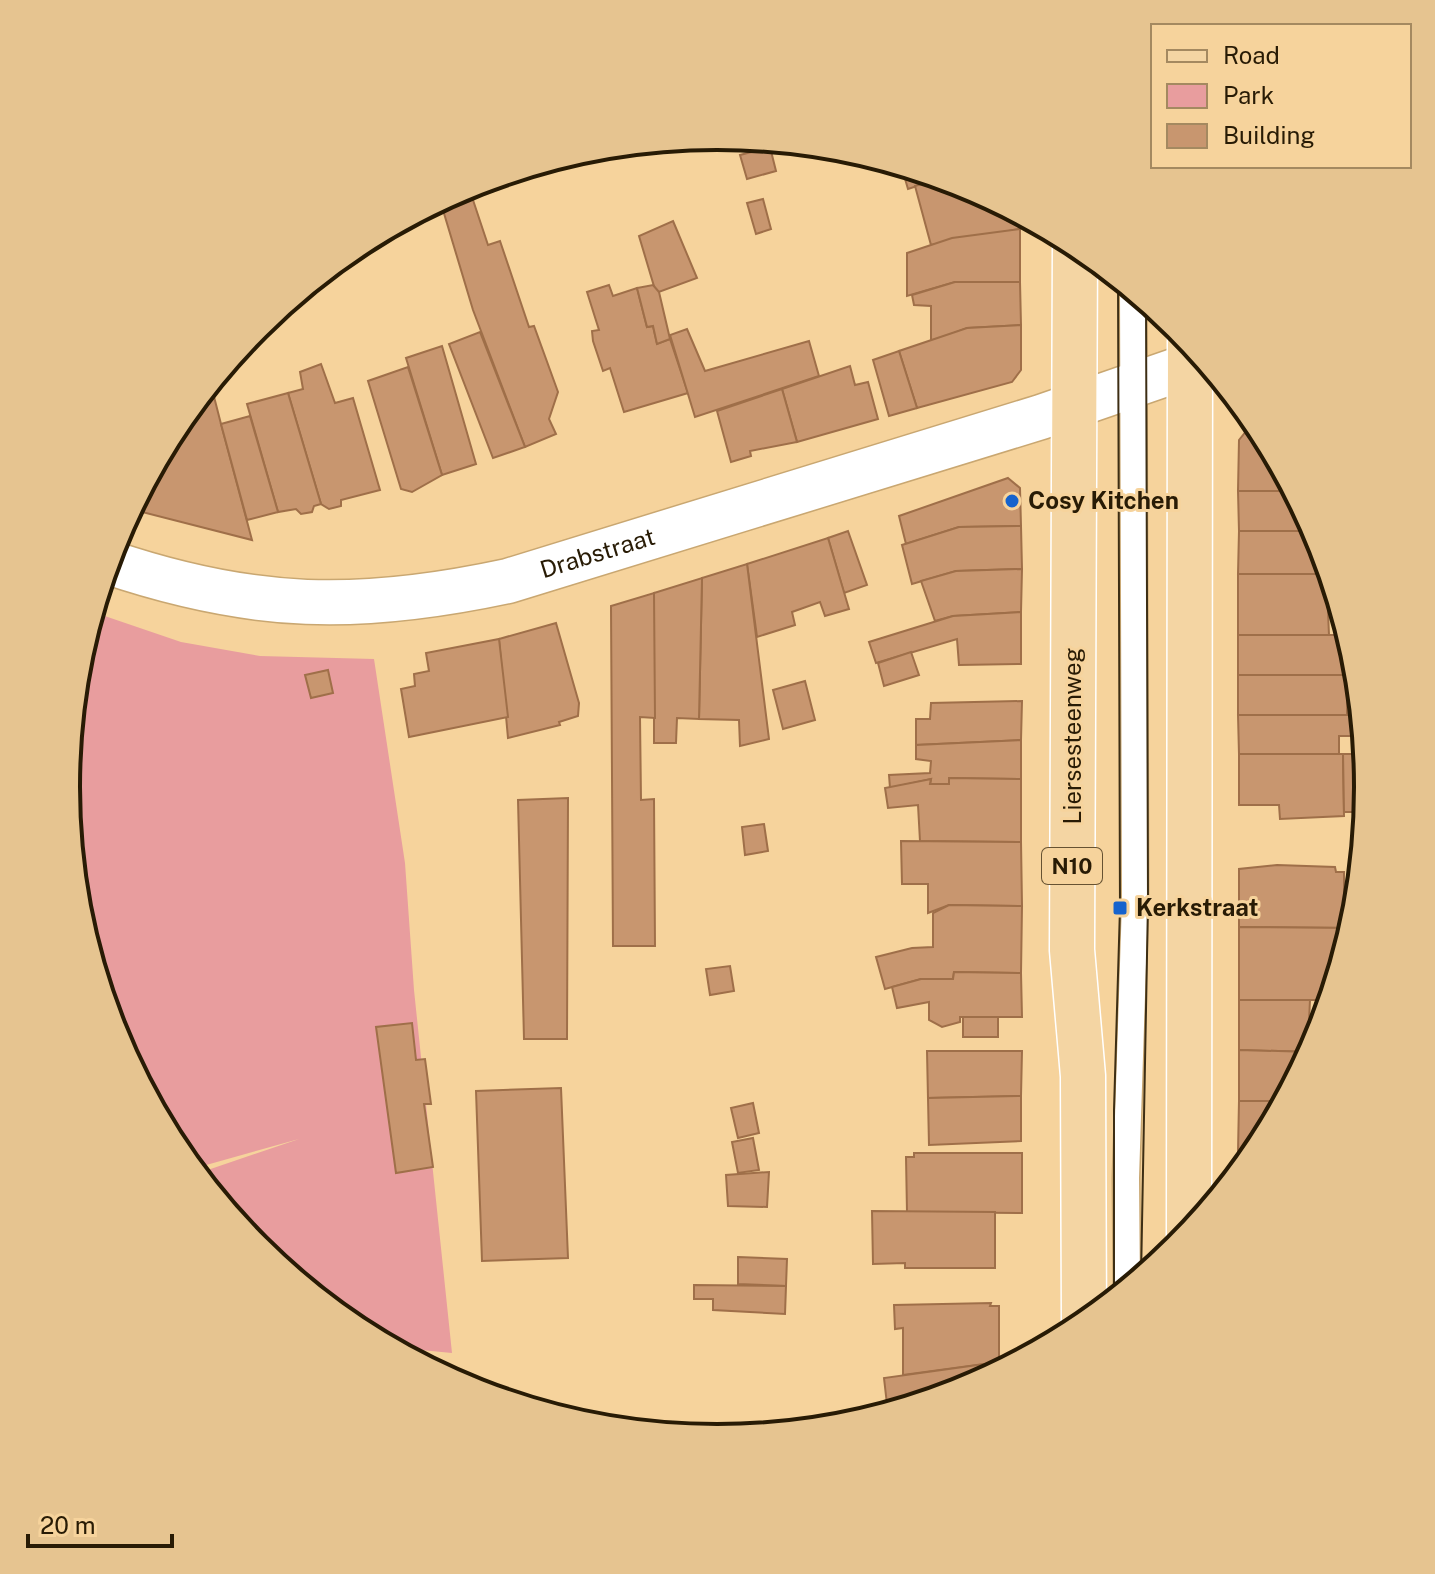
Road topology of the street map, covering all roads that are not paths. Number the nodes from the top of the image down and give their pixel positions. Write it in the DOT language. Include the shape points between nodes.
graph roads {
  1 [pos="1075,259"];
  2 [pos="1133,304"];
  3 [pos="1189,358"];
  4 [pos="1195,365"];
  5 [pos="1131,386"];
  6 [pos="1074,406"];
  7 [pos="120,566"];
  8 [pos="1189,1215"];
  9 [pos="1127,1275"];
  10 [pos="1084,1309"];
  1 -- 6 [label="main road, Liersesteenweg / N10"];
  2 -- 5 [label="lane"];
  3 -- 5 [label="street"];
  4 -- 8 [label="main road"];
  5 -- 6 [label="street"];
  5 -- 9 [label="lane" via="1135,903"];
  6 -- 7 [label="street, Drabstraat" via="533,573 452,593 357,602 273,602 207,592"];
  6 -- 10 [label="main road, Liersesteenweg / N10" via="1072,950 1083,1076"];
}
